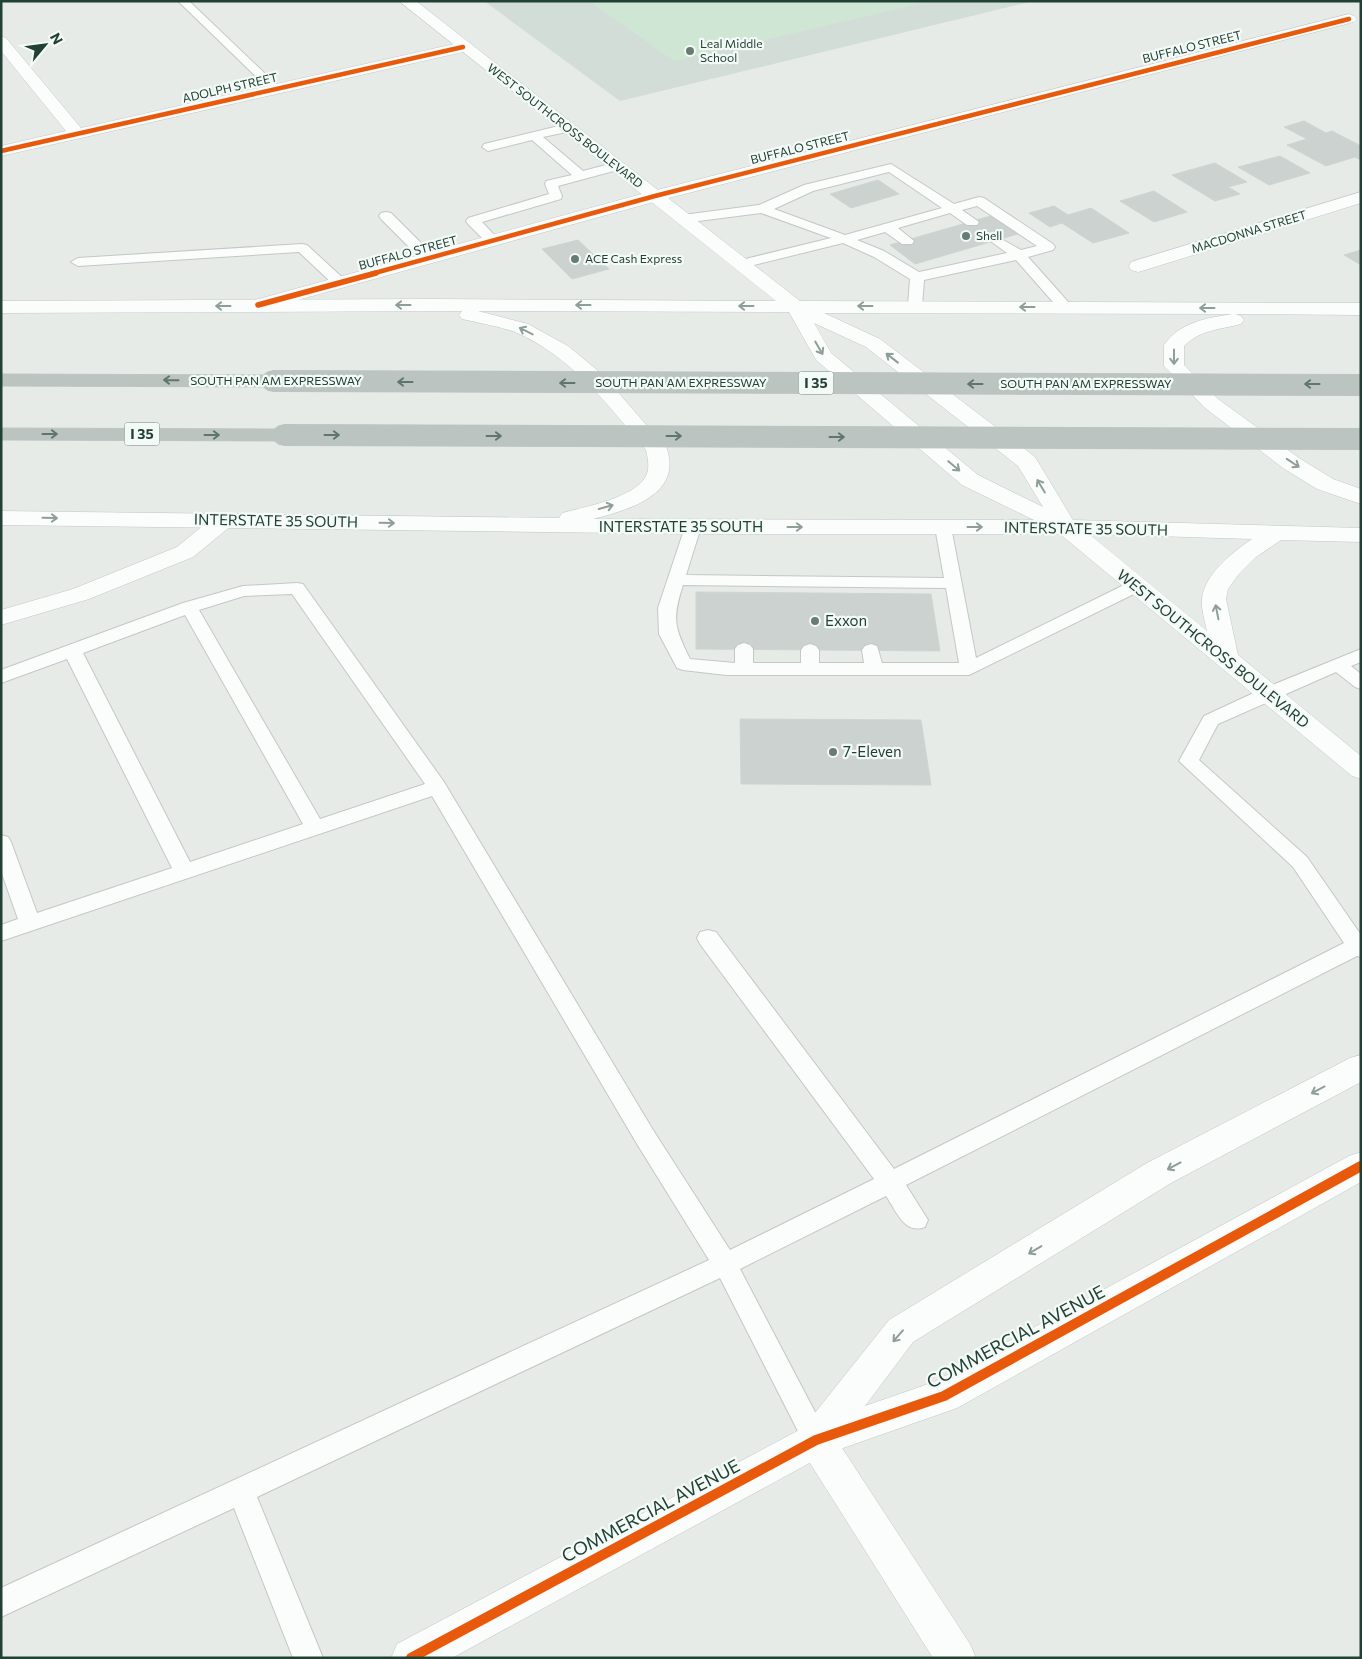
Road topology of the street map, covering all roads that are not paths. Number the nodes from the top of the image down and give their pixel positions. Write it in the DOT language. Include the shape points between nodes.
graph roads {
  1 [pos="183,1"];
  2 [pos="406,1"];
  3 [pos="1349,18"];
  4 [pos="1,41"];
  5 [pos="463,47"];
  6 [pos="275,89"];
  7 [pos="567,128"];
  8 [pos="78,135"];
  9 [pos="534,136"];
  10 [pos="488,147"];
  11 [pos="1,151"];
  12 [pos="617,166"];
  13 [pos="581,176"];
  14 [pos="655,196"];
  15 [pos="1361,197"];
  16 [pos="762,209"];
  17 [pos="952,209"];
  18 [pos="386,216"];
  19 [pos="683,219"];
  20 [pos="972,222"];
  21 [pos="887,227"];
  22 [pos="844,239"];
  23 [pos="996,240"];
  24 [pos="493,241"];
  25 [pos="907,241"];
  26 [pos="1019,255"];
  27 [pos="429,258"];
  28 [pos="932,259"];
  29 [pos="78,262"];
  30 [pos="742,264"];
  31 [pos="1138,266"];
  32 [pos="948,271"];
  33 [pos="917,277"];
  34 [pos="340,283"];
  35 [pos="431,304"];
  36 [pos="258,306"];
  37 [pos="794,306"];
  38 [pos="915,306"];
  39 [pos="1,307"];
  40 [pos="1065,307"];
  41 [pos="1361,309"];
  42 [pos="1361,320"];
  43 [pos="1,380"];
  44 [pos="1361,384"];
  45 [pos="1,434"];
  46 [pos="1361,439"];
  47 [pos="1361,497"];
  48 [pos="1,518"];
  49 [pos="224,520"];
  50 [pos="542,526"];
  51 [pos="693,527"];
  52 [pos="943,527"];
  53 [pos="1066,527"];
  54 [pos="1276,533"];
  55 [pos="1361,535"];
  56 [pos="677,580"];
  57 [pos="954,583"];
  58 [pos="1136,586"];
  59 [pos="188,607"];
  60 [pos="1,618"];
  61 [pos="744,649"];
  62 [pos="72,650"];
  63 [pos="810,650"];
  64 [pos="871,650"];
  65 [pos="1361,655"];
  66 [pos="1226,660"];
  67 [pos="1338,665"];
  68 [pos="744,669"];
  69 [pos="810,669"];
  70 [pos="874,669"];
  71 [pos="969,669"];
  72 [pos="1,677"];
  73 [pos="1361,683"];
  74 [pos="1267,694"];
  75 [pos="1361,770"];
  76 [pos="437,787"];
  77 [pos="315,828"];
  78 [pos="1,842"];
  79 [pos="184,871"];
  80 [pos="30,923"];
  81 [pos="1,933"];
  82 [pos="708,938"];
  83 [pos="1359,948"];
  84 [pos="1361,1067"];
  85 [pos="1361,1166"];
  86 [pos="890,1182"];
  87 [pos="916,1220"];
  88 [pos="725,1264"];
  89 [pos="816,1440"];
  90 [pos="240,1490"];
  91 [pos="1,1603"];
  92 [pos="308,1658"];
  93 [pos="412,1658"];
  94 [pos="956,1658"];
  1 -- 6 [label="lane"];
  2 -- 5 [label="main road, WEST SOUTHCROSS BOULEVARD"];
  3 -- 14 [label="main road, BUFFALO STREET"];
  4 -- 8 [label="main road"];
  5 -- 6 [label="main road, ADOLPH STREET"];
  5 -- 7 [label="main road, WEST SOUTHCROSS BOULEVARD"];
  6 -- 8 [label="main road, ADOLPH STREET"];
  7 -- 9 [label="lane"];
  7 -- 12 [label="main road, WEST SOUTHCROSS BOULEVARD"];
  8 -- 11 [label="main road, ADOLPH STREET"];
  9 -- 10 [label="lane"];
  9 -- 13 [label="lane"];
  12 -- 13 [label="lane"];
  12 -- 14 [label="main road, WEST SOUTHCROSS BOULEVARD"];
  13 -- 24 [label="lane" via="551,184 556,196 472,221"];
  14 -- 19 [label="main road, WEST SOUTHCROSS BOULEVARD"];
  14 -- 24 [label="main road, BUFFALO STREET"];
  15 -- 31 [label="main road, MACDONNA STREET"];
  16 -- 17 [label="lane" via="809,188 891,168"];
  16 -- 19 [label="lane"];
  16 -- 22 [label="lane"];
  17 -- 20 [label="lane"];
  17 -- 21 [label="lane"];
  17 -- 26 [label="lane" via="979,201 1048,247"];
  18 -- 27 [label="lane"];
  19 -- 30 [label="main road, WEST SOUTHCROSS BOULEVARD"];
  21 -- 22 [label="lane"];
  21 -- 25 [label="lane"];
  22 -- 30 [label="lane"];
  22 -- 33 [label="lane" via="879,254"];
  23 -- 26 [label="lane"];
  24 -- 27 [label="main road, BUFFALO STREET"];
  26 -- 32 [label="lane"];
  26 -- 40 [label="lane"];
  27 -- 34 [label="main road, BUFFALO STREET"];
  28 -- 32 [label="lane"];
  29 -- 34 [label="lane" via="302,248"];
  30 -- 37 [label="main road, WEST SOUTHCROSS BOULEVARD"];
  32 -- 33 [label="lane"];
  33 -- 38 [label="lane"];
  34 -- 36 [label="main road, BUFFALO STREET"];
  35 -- 36 [label="main road, one-way"];
  37 -- 35 [label="main road, one-way"];
  50 -- 35 [label="main road, one-way" via="635,499 654,482 660,465 656,449 588,369 562,351 521,328"];
  36 -- 39 [label="main road, one-way"];
  38 -- 37 [label="main road, one-way"];
  37 -- 53 [label="main road, WEST SOUTHCROSS BOULEVARD, one-way" via="823,356 970,480"];
  53 -- 37 [label="main road, WEST SOUTHCROSS BOULEVARD, one-way" via="1027,462 873,343"];
  40 -- 38 [label="main road, one-way"];
  41 -- 40 [label="main road, one-way"];
  42 -- 47 [label="main road, one-way" via="1236,320 1208,324 1186,332 1174,345 1174,366 1211,403 1325,484"];
  44 -- 43 [label="highway, SOUTH PAN AM EXPRESSWAY / I 35, one-way, bridge"];
  45 -- 46 [label="highway, I 35, one-way, bridge"];
  48 -- 49 [label="main road, INTERSTATE 35 SOUTH, one-way"];
  49 -- 50 [label="main road, INTERSTATE 35 SOUTH, one-way"];
  49 -- 60 [label="main road" via="185,552 81,594"];
  50 -- 51 [label="main road, INTERSTATE 35 SOUTH"];
  51 -- 52 [label="main road, INTERSTATE 35 SOUTH, one-way"];
  51 -- 56 [label="lane"];
  52 -- 53 [label="main road, INTERSTATE 35 SOUTH, one-way"];
  52 -- 57 [label="lane"];
  53 -- 54 [label="main road, INTERSTATE 35 SOUTH"];
  53 -- 58 [label="main road, WEST SOUTHCROSS BOULEVARD"];
  54 -- 55 [label="main road, INTERSTATE 35 SOUTH"];
  66 -- 54 [label="main road, one-way" via="1214,598 1223,576 1249,550"];
  56 -- 57 [label="lane" via="746,587 867,588"];
  56 -- 68 [label="lane" via="667,608 668,634 683,664"];
  57 -- 71 [label="lane"];
  58 -- 66 [label="main road, WEST SOUTHCROSS BOULEVARD"];
  58 -- 71 [label="lane"];
  59 -- 62 [label="lane"];
  59 -- 76 [label="lane" via="243,592 297,588"];
  59 -- 77 [label="lane"];
  61 -- 68 [label="lane"];
  62 -- 72 [label="lane"];
  62 -- 79 [label="lane"];
  63 -- 69 [label="lane"];
  64 -- 70 [label="lane"];
  65 -- 67 [label="lane"];
  66 -- 74 [label="main road, WEST SOUTHCROSS BOULEVARD"];
  67 -- 73 [label="lane"];
  67 -- 74 [label="lane"];
  68 -- 69 [label="lane"];
  69 -- 70 [label="lane"];
  70 -- 71 [label="lane"];
  74 -- 75 [label="main road, WEST SOUTHCROSS BOULEVARD"];
  74 -- 83 [label="lane" via="1211,720 1189,761 1300,862"];
  76 -- 77 [label="lane"];
  76 -- 88 [label="lane"];
  77 -- 79 [label="lane"];
  78 -- 80 [label="lane"];
  79 -- 80 [label="lane"];
  80 -- 81 [label="lane"];
  82 -- 86 [label="lane"];
  83 -- 86 [label="lane"];
  84 -- 89 [label="main road, COMMERCIAL AVENUE, one-way" via="1159,1174 901,1331"];
  85 -- 89 [label="main road, COMMERCIAL AVENUE" via="944,1396"];
  86 -- 87 [label="lane"];
  86 -- 88 [label="lane"];
  88 -- 89 [label="lane"];
  88 -- 90 [label="lane"];
  89 -- 93 [label="main road, COMMERCIAL AVENUE"];
  89 -- 94 [label="main road"];
  90 -- 91 [label="lane"];
  90 -- 92 [label="lane"];
}
